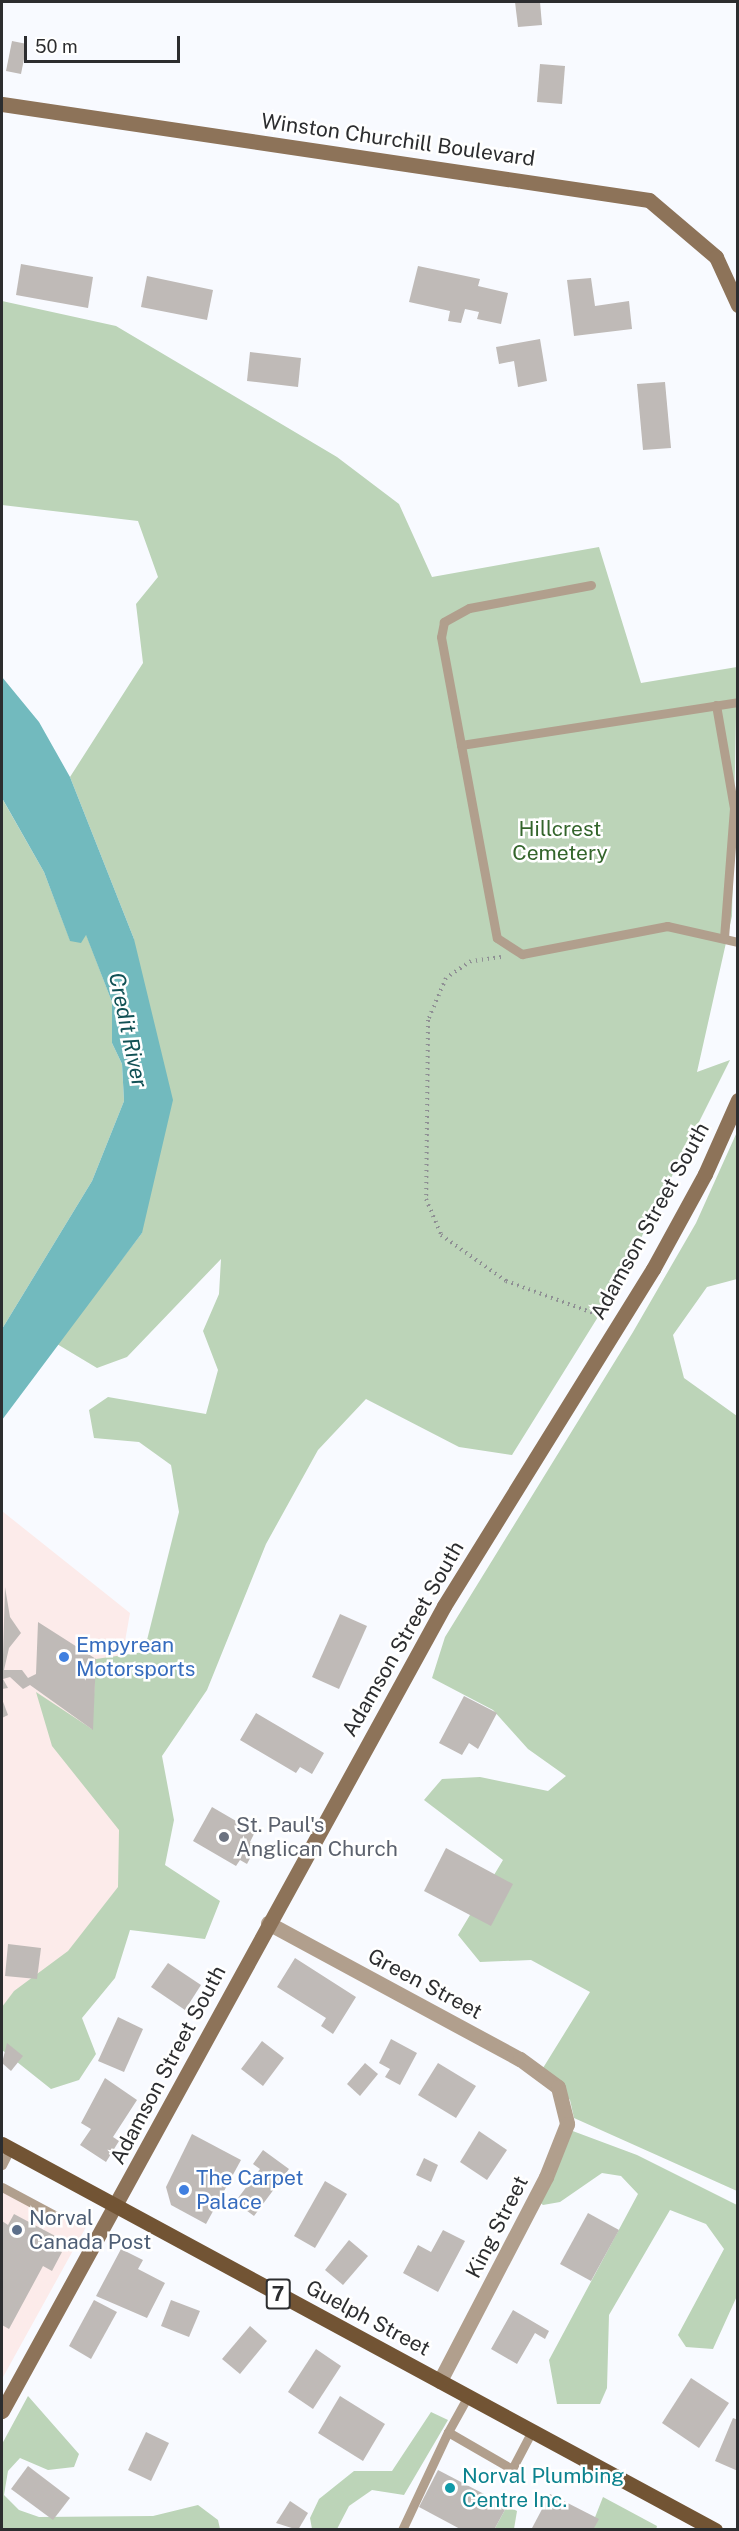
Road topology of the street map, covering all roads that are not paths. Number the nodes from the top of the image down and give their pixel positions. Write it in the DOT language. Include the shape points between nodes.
graph roads {
  1 [pos="2,104"];
  2 [pos="738,305"];
  3 [pos="591,585"];
  4 [pos="738,702"];
  5 [pos="716,705"];
  6 [pos="461,745"];
  7 [pos="724,939"];
  8 [pos="738,942"];
  9 [pos="738,1100"];
  10 [pos="268,1923"];
  11 [pos="558,2087"];
  12 [pos="6,2146"];
  13 [pos="2,2165"];
  14 [pos="2,2187"];
  15 [pos="115,2206"];
  16 [pos="56,2216"];
  17 [pos="440,2381"];
  18 [pos="468,2396"];
  19 [pos="2,2411"];
  20 [pos="532,2431"];
  21 [pos="448,2432"];
  22 [pos="402,2529"];
  23 [pos="715,2529"];
  1 -- 2 [label="main road, Winston Churchill Boulevard" via="649,200 699,238 716,257"];
  3 -- 6 [label="lane" via="469,608 444,622 441,637"];
  4 -- 5 [label="lane"];
  5 -- 6 [label="lane"];
  5 -- 7 [label="lane" via="734,808"];
  6 -- 7 [label="lane" via="497,938 522,954 667,926"];
  7 -- 8 [label="lane"];
  9 -- 10 [label="main road, Adamson Street South" via="705,1174 619,1322 444,1605"];
  10 -- 11 [label="street, Green Street" via="520,2059"];
  10 -- 15 [label="main road, Adamson Street South"];
  11 -- 17 [label="street, King Street" via="567,2124 546,2177"];
  12 -- 13 [label="lane"];
  12 -- 15 [label="main road, Guelph Street / 7"];
  14 -- 16 [label="lane"];
  15 -- 17 [label="main road, Guelph Street / 7"];
  15 -- 19 [label="main road, Adamson Street South"];
  17 -- 18 [label="main road, Guelph Street / 7"];
  18 -- 20 [label="main road, Guelph Street / 7"];
  18 -- 21 [label="lane"];
  20 -- 21 [label="lane" via="512,2469"];
  20 -- 23 [label="main road, Guelph Street / 7"];
  21 -- 22 [label="lane"];
}
